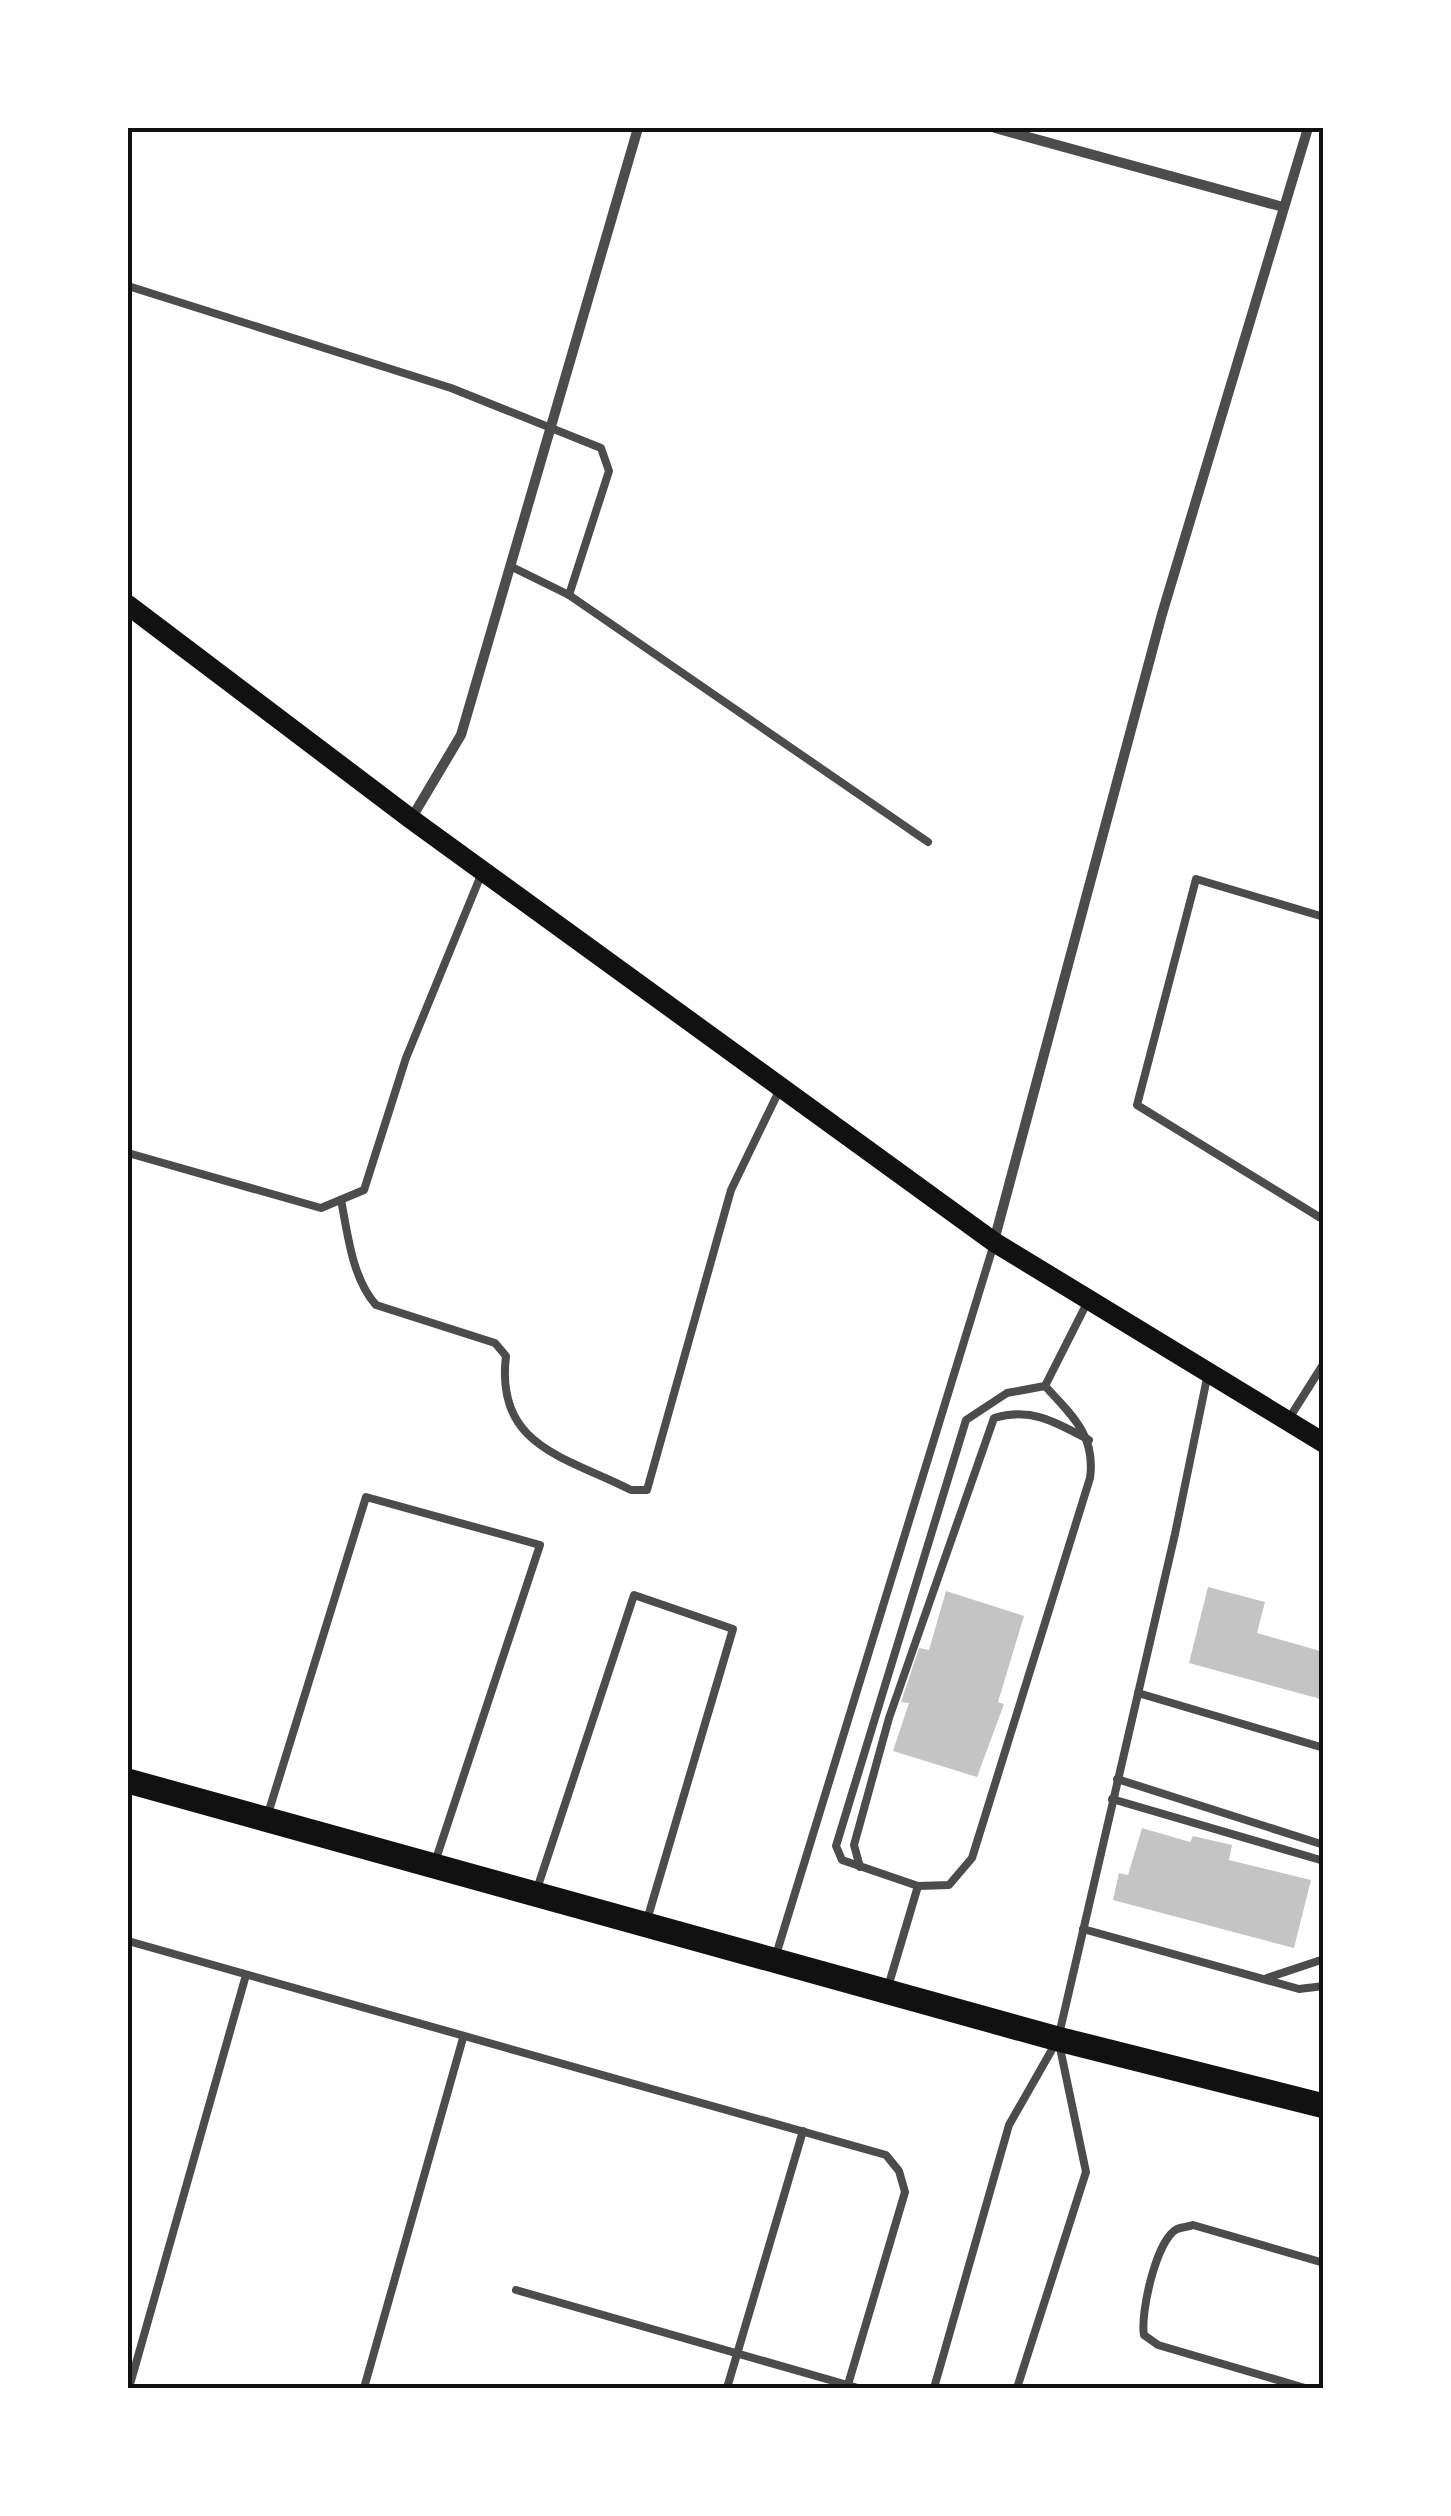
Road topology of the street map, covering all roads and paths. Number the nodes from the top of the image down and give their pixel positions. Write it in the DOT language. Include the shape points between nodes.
graph roads {
  1 [pos="638,128"];
  2 [pos="994,128"];
  3 [pos="1308,128"];
  4 [pos="1282,206"];
  5 [pos="128,286"];
  6 [pos="550,429"];
  7 [pos="510,566"];
  8 [pos="569,595"];
  9 [pos="128,605"];
  10 [pos="412,818"];
  11 [pos="928,842"];
  12 [pos="483,871"];
  13 [pos="1324,917"];
  14 [pos="781,1088"];
  15 [pos="128,1153"];
  16 [pos="341,1200"];
  17 [pos="1324,1220"];
  18 [pos="994,1242"];
  19 [pos="1088,1299"];
  20 [pos="1324,1363"];
  21 [pos="1208,1373"];
  22 [pos="1045,1386"];
  23 [pos="1288,1421"];
  24 [pos="1089,1440"];
  25 [pos="1324,1443"];
  26 [pos="1138,1693"];
  27 [pos="1324,1748"];
  28 [pos="1117,1779"];
  29 [pos="128,1781"];
  30 [pos="1112,1799"];
  31 [pos="266,1821"];
  32 [pos="1324,1845"];
  33 [pos="1324,1861"];
  34 [pos="434,1865"];
  35 [pos="860,1868"];
  36 [pos="918,1886"];
  37 [pos="536,1893"];
  38 [pos="646,1924"];
  39 [pos="1083,1929"];
  40 [pos="128,1941"];
  41 [pos="1324,1959"];
  42 [pos="775,1960"];
  43 [pos="246,1975"];
  44 [pos="1263,1980"];
  45 [pos="1324,1986"];
  46 [pos="887,1990"];
  47 [pos="463,2038"];
  48 [pos="1058,2039"];
  49 [pos="1324,2106"];
  50 [pos="803,2131"];
  51 [pos="1324,2263"];
  52 [pos="516,2290"];
  53 [pos="738,2353"];
  54 [pos="848,2387"];
  55 [pos="130,2388"];
  56 [pos="364,2388"];
  57 [pos="728,2388"];
  58 [pos="858,2388"];
  59 [pos="934,2388"];
  60 [pos="1017,2388"];
  61 [pos="1305,2388"];
  1 -- 6 [label="street"];
  2 -- 4 [label="street"];
  3 -- 4 [label="street"];
  4 -- 18 [label="street" via="1162,614"];
  5 -- 6 [label="lane" via="451,388"];
  6 -- 7 [label="street"];
  6 -- 8 [label="lane" via="600,448 609,471"];
  7 -- 8 [label="lane"];
  7 -- 10 [label="street" via="461,734"];
  8 -- 11 [label="lane"];
  9 -- 10 [label="main road"];
  10 -- 12 [label="main road"];
  12 -- 14 [label="main road"];
  12 -- 16 [label="lane" via="406,1058 364,1190"];
  13 -- 17 [label="lane" via="1196,879 1137,1105"];
  14 -- 16 [label="lane" via="731,1190 646,1490 632,1490 522,1432 508,1411 502,1385 506,1356 496,1343 376,1305 366,1294"];
  14 -- 18 [label="main road"];
  15 -- 16 [label="lane" via="322,1208"];
  18 -- 19 [label="main road"];
  18 -- 42 [label="lane"];
  19 -- 21 [label="main road"];
  19 -- 22 [label="lane"];
  20 -- 23 [label="lane"];
  21 -- 23 [label="main road"];
  21 -- 26 [label="lane"];
  22 -- 24 [label="lane"];
  22 -- 35 [label="lane" via="1006,1393 966,1420 836,1846 842,1860"];
  23 -- 25 [label="main road"];
  24 -- 35 [label="lane" via="1046,1417 1017,1411 994,1418 889,1718 854,1845"];
  24 -- 36 [label="lane" via="1090,1478 972,1858 949,1885"];
  26 -- 27 [label="lane"];
  26 -- 28 [label="lane"];
  28 -- 30 [label="lane"];
  28 -- 32 [label="lane"];
  29 -- 31 [label="main road"];
  30 -- 33 [label="lane"];
  30 -- 39 [label="lane"];
  31 -- 34 [label="main road"];
  31 -- 34 [label="lane" via="366,1497 540,1545"];
  34 -- 37 [label="main road"];
  35 -- 36 [label="lane"];
  36 -- 46 [label="lane"];
  37 -- 38 [label="main road"];
  37 -- 38 [label="lane" via="634,1595 733,1629"];
  38 -- 42 [label="main road"];
  39 -- 44 [label="lane"];
  39 -- 48 [label="lane"];
  40 -- 43 [label="lane"];
  41 -- 44 [label="lane"];
  42 -- 46 [label="main road"];
  43 -- 47 [label="lane"];
  43 -- 55 [label="lane"];
  44 -- 45 [label="lane" via="1299,1989"];
  46 -- 48 [label="main road"];
  47 -- 50 [label="lane"];
  47 -- 56 [label="lane"];
  48 -- 49 [label="main road"];
  48 -- 59 [label="lane" via="1009,2125"];
  48 -- 60 [label="lane" via="1086,2172"];
  50 -- 53 [label="lane"];
  50 -- 54 [label="lane" via="886,2155 905,2192"];
  51 -- 61 [label="lane" via="1193,2226 1175,2230 1163,2244 1140,2318 1144,2335 1158,2345"];
  52 -- 53 [label="lane"];
  53 -- 54 [label="lane"];
  53 -- 57 [label="lane"];
  54 -- 58 [label="lane"];
}
